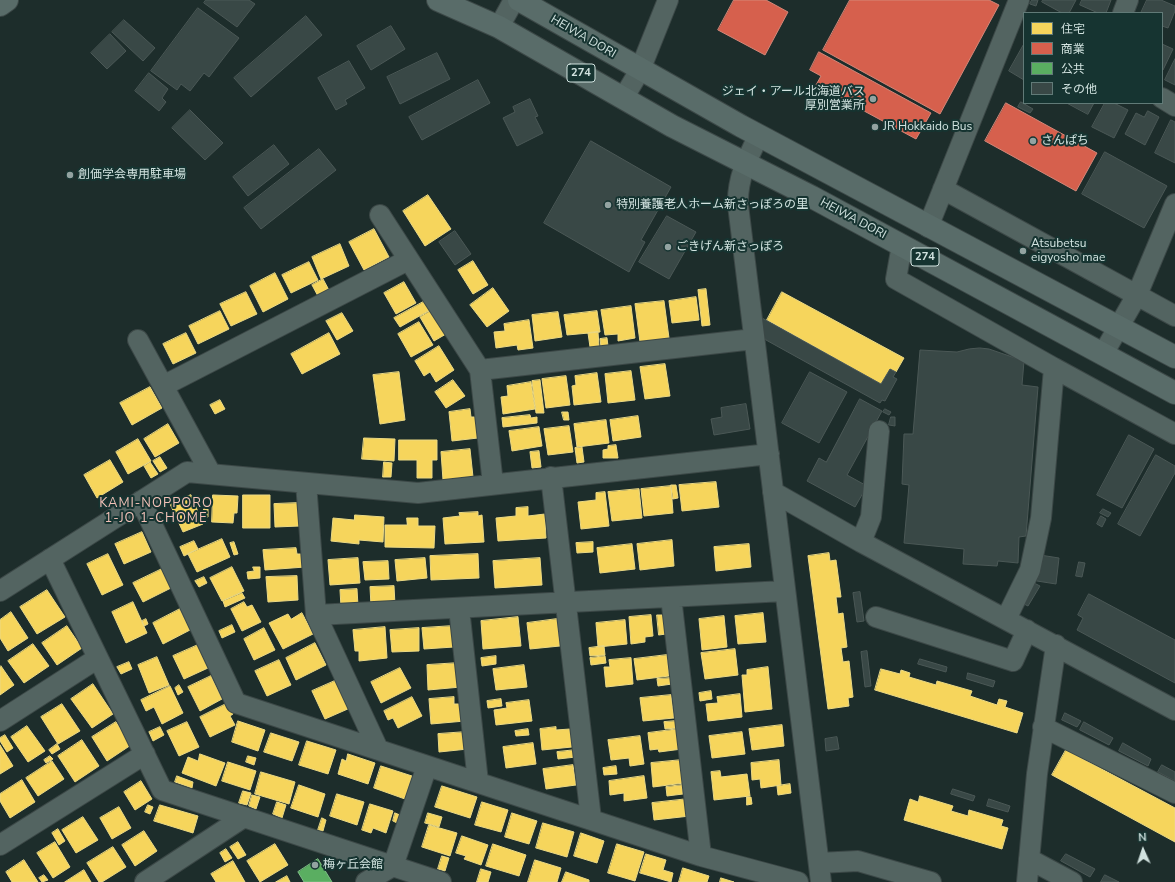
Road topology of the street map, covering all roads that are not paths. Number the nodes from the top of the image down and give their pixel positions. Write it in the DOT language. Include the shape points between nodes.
graph roads {
  1 [pos="7,0"];
  2 [pos="438,0"];
  3 [pos="514,0"];
  4 [pos="519,0"];
  5 [pos="668,0"];
  6 [pos="1128,0"];
  7 [pos="0,5"];
  8 [pos="1019,11"];
  9 [pos="1123,12"];
  10 [pos="494,25"];
  11 [pos="640,70"];
  12 [pos="624,97"];
  13 [pos="1163,99"];
  14 [pos="1175,106"];
  15 [pos="759,135"];
  16 [pos="745,163"];
  17 [pos="943,189"];
  18 [pos="1175,204"];
  19 [pos="380,215"];
  20 [pos="928,227"];
  21 [pos="902,245"];
  22 [pos="408,260"];
  23 [pos="1137,295"];
  24 [pos="1175,316"];
  25 [pos="1119,327"];
  26 [pos="754,339"];
  27 [pos="138,340"];
  28 [pos="1103,354"];
  29 [pos="1175,357"];
  30 [pos="1054,368"];
  31 [pos="480,370"];
  32 [pos="163,386"];
  33 [pos="1175,393"];
  34 [pos="879,432"];
  35 [pos="1175,434"];
  36 [pos="769,454"];
  37 [pos="211,474"];
  38 [pos="551,478"];
  39 [pos="306,483"];
  40 [pos="493,484"];
  41 [pos="773,492"];
  42 [pos="141,501"];
  43 [pos="861,542"];
  44 [pos="50,559"];
  45 [pos="0,591"];
  46 [pos="785,591"];
  47 [pos="671,597"];
  48 [pos="566,602"];
  49 [pos="460,608"];
  50 [pos="316,615"];
  51 [pos="876,617"];
  52 [pos="1006,619"];
  53 [pos="1027,630"];
  54 [pos="1056,645"];
  55 [pos="98,658"];
  56 [pos="1175,710"];
  57 [pos="0,721"];
  58 [pos="1044,727"];
  59 [pos="378,750"];
  60 [pos="145,754"];
  61 [pos="427,766"];
  62 [pos="478,782"];
  63 [pos="1175,793"];
  64 [pos="244,817"];
  65 [pos="591,819"];
  66 [pos="0,845"];
  67 [pos="701,856"];
  68 [pos="1029,859"];
  69 [pos="393,866"];
  70 [pos="820,873"];
  71 [pos="145,882"];
  72 [pos="366,882"];
  73 [pos="442,882"];
  74 [pos="798,882"];
  75 [pos="931,882"];
  76 [pos="1027,882"];
  77 [pos="1072,882"];
  1 -- 7 [label="highway"];
  2 -- 10 [label="highway, 274"];
  3 -- 10 [label="street"];
  4 -- 11 [label="highway, HEIWA DORI / 274"];
  5 -- 11 [label="street"];
  6 -- 9 [label="street"];
  8 -- 17 [label="street"];
  10 -- 12 [label="highway, HEIWA DORI / 274"];
  11 -- 12 [label="street"];
  11 -- 15 [label="highway, HEIWA DORI / 274"];
  12 -- 16 [label="highway, HEIWA DORI / 274" via="672,126"];
  13 -- 14 [label="street"];
  15 -- 16 [label="street"];
  15 -- 20 [label="highway, HEIWA DORI / 274"];
  16 -- 21 [label="highway, HEIWA DORI / 274"];
  16 -- 26 [label="street" via="737,189"];
  17 -- 20 [label="street"];
  17 -- 23 [label="street"];
  18 -- 23 [label="street"];
  19 -- 22 [label="street"];
  20 -- 25 [label="highway, HEIWA DORI / 274"];
  21 -- 28 [label="highway, HEIWA DORI / 274"];
  21 -- 30 [label="street" via="896,279"];
  22 -- 31 [label="street"];
  22 -- 32 [label="street"];
  23 -- 24 [label="street"];
  23 -- 25 [label="street"];
  25 -- 28 [label="street"];
  25 -- 29 [label="highway, HEIWA DORI / 274"];
  26 -- 31 [label="street"];
  26 -- 36 [label="street"];
  27 -- 32 [label="street"];
  28 -- 33 [label="highway, HEIWA DORI / 274"];
  30 -- 35 [label="street"];
  30 -- 52 [label="street" via="1041,518 1030,570"];
  31 -- 40 [label="street"];
  32 -- 37 [label="street"];
  34 -- 43 [label="street" via="871,517"];
  36 -- 38 [label="street"];
  36 -- 41 [label="street"];
  37 -- 39 [label="street"];
  37 -- 42 [label="street" via="187,472"];
  38 -- 40 [label="street"];
  38 -- 48 [label="street"];
  39 -- 40 [label="street" via="418,493"];
  39 -- 50 [label="street"];
  41 -- 43 [label="street"];
  41 -- 46 [label="street"];
  42 -- 44 [label="street"];
  42 -- 59 [label="street" via="236,703"];
  43 -- 52 [label="street"];
  44 -- 45 [label="street"];
  44 -- 55 [label="street"];
  46 -- 47 [label="street"];
  46 -- 70 [label="street"];
  47 -- 48 [label="street"];
  47 -- 67 [label="street"];
  48 -- 49 [label="street"];
  48 -- 65 [label="street"];
  49 -- 50 [label="street"];
  49 -- 62 [label="street"];
  50 -- 59 [label="street"];
  51 -- 53 [label="street" via="1013,661"];
  52 -- 53 [label="street"];
  53 -- 54 [label="street"];
  54 -- 56 [label="street"];
  54 -- 58 [label="street"];
  55 -- 57 [label="street"];
  55 -- 60 [label="street"];
  58 -- 63 [label="street"];
  58 -- 68 [label="street" via="1036,774"];
  59 -- 61 [label="street"];
  60 -- 64 [label="street" via="162,790"];
  60 -- 66 [label="street"];
  61 -- 62 [label="street"];
  61 -- 69 [label="street"];
  62 -- 65 [label="street"];
  64 -- 69 [label="street"];
  64 -- 71 [label="street"];
  65 -- 67 [label="street"];
  67 -- 74 [label="street"];
  68 -- 76 [label="street"];
  68 -- 77 [label="street"];
  69 -- 72 [label="street"];
  69 -- 73 [label="street"];
  70 -- 75 [label="street" via="858,861"];
}
